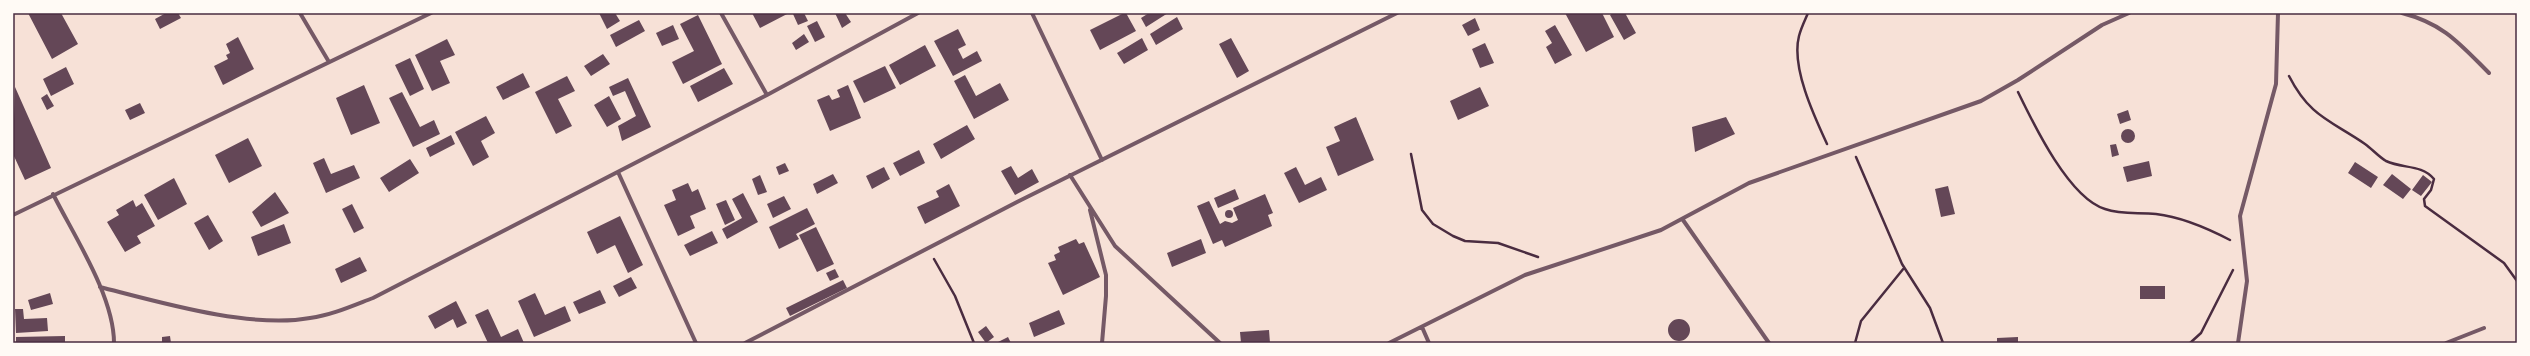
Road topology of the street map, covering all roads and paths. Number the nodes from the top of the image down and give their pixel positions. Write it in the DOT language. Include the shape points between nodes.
graph roads {
  1 [pos="300,13"];
  2 [pos="431,13"];
  3 [pos="721,13"];
  4 [pos="918,13"];
  5 [pos="1032,13"];
  6 [pos="1398,13"];
  7 [pos="1808,13"];
  8 [pos="2129,13"];
  9 [pos="2278,13"];
  10 [pos="2402,13"];
  11 [pos="2277,52"];
  12 [pos="329,62"];
  13 [pos="2489,73"];
  14 [pos="2013,83"];
  15 [pos="767,95"];
  16 [pos="1852,147"];
  17 [pos="1411,154"];
  18 [pos="1832,154"];
  19 [pos="1102,160"];
  20 [pos="618,172"];
  21 [pos="1070,175"];
  22 [pos="53,194"];
  23 [pos="1089,206"];
  24 [pos="13,215"];
  25 [pos="1683,220"];
  26 [pos="2244,247"];
  27 [pos="928,248"];
  28 [pos="1555,264"];
  29 [pos="1904,268"];
  30 [pos="2233,269"];
  31 [pos="2517,282"];
  32 [pos="100,287"];
  33 [pos="1422,327"];
  34 [pos="2484,328"];
  35 [pos="114,343"];
  36 [pos="696,343"];
  37 [pos="745,343"];
  38 [pos="974,343"];
  39 [pos="1102,343"];
  40 [pos="1220,343"];
  41 [pos="1389,343"];
  42 [pos="1429,343"];
  43 [pos="1770,343"];
  44 [pos="1855,343"];
  45 [pos="1943,343"];
  46 [pos="2190,343"];
  47 [pos="2238,343"];
  48 [pos="2446,343"];
  1 -- 12 [label="street"];
  2 -- 12 [label="street"];
  3 -- 15 [label="street"];
  4 -- 15 [label="street"];
  5 -- 19 [label="street"];
  6 -- 19 [label="street"];
  7 -- 18 [label="path" via="1798,36 1799,64 1814,117"];
  8 -- 14 [label="street" via="2102,25"];
  9 -- 11 [label="street"];
  10 -- 13 [label="street" via="2426,20 2443,29"];
  11 -- 26 [label="street" via="2274,92 2240,216"];
  11 -- 31 [label="path" via="2296,90 2325,120 2364,143 2386,161 2428,172 2434,179 2434,184 2424,199 2425,206 2504,263"];
  12 -- 22 [label="street"];
  14 -- 16 [label="street" via="1981,101"];
  14 -- 26 [label="path" via="2042,141 2089,202 2120,213 2157,214 2188,221"];
  15 -- 20 [label="street"];
  16 -- 18 [label="street"];
  16 -- 29 [label="path"];
  17 -- 28 [label="path" via="1422,210 1433,224 1465,241 1498,243"];
  18 -- 25 [label="street" via="1749,183"];
  19 -- 21 [label="street"];
  20 -- 32 [label="street" via="373,298 340,312 285,321 252,318 182,308"];
  20 -- 36 [label="street"];
  21 -- 23 [label="street"];
  21 -- 27 [label="street"];
  22 -- 24 [label="street"];
  22 -- 32 [label="street"];
  23 -- 39 [label="street" via="1106,276"];
  23 -- 40 [label="street" via="1121,252"];
  25 -- 28 [label="street" via="1640,238"];
  25 -- 43 [label="street"];
  26 -- 47 [label="street" via="2247,281"];
  27 -- 37 [label="street"];
  27 -- 38 [label="path" via="955,296"];
  28 -- 33 [label="street" via="1524,275"];
  29 -- 44 [label="path" via="1861,321"];
  29 -- 45 [label="path" via="1930,308"];
  30 -- 46 [label="path" via="2201,332"];
  32 -- 35 [label="street" via="110,311"];
  33 -- 41 [label="street"];
  33 -- 42 [label="street"];
  34 -- 48 [label="street"];
}
